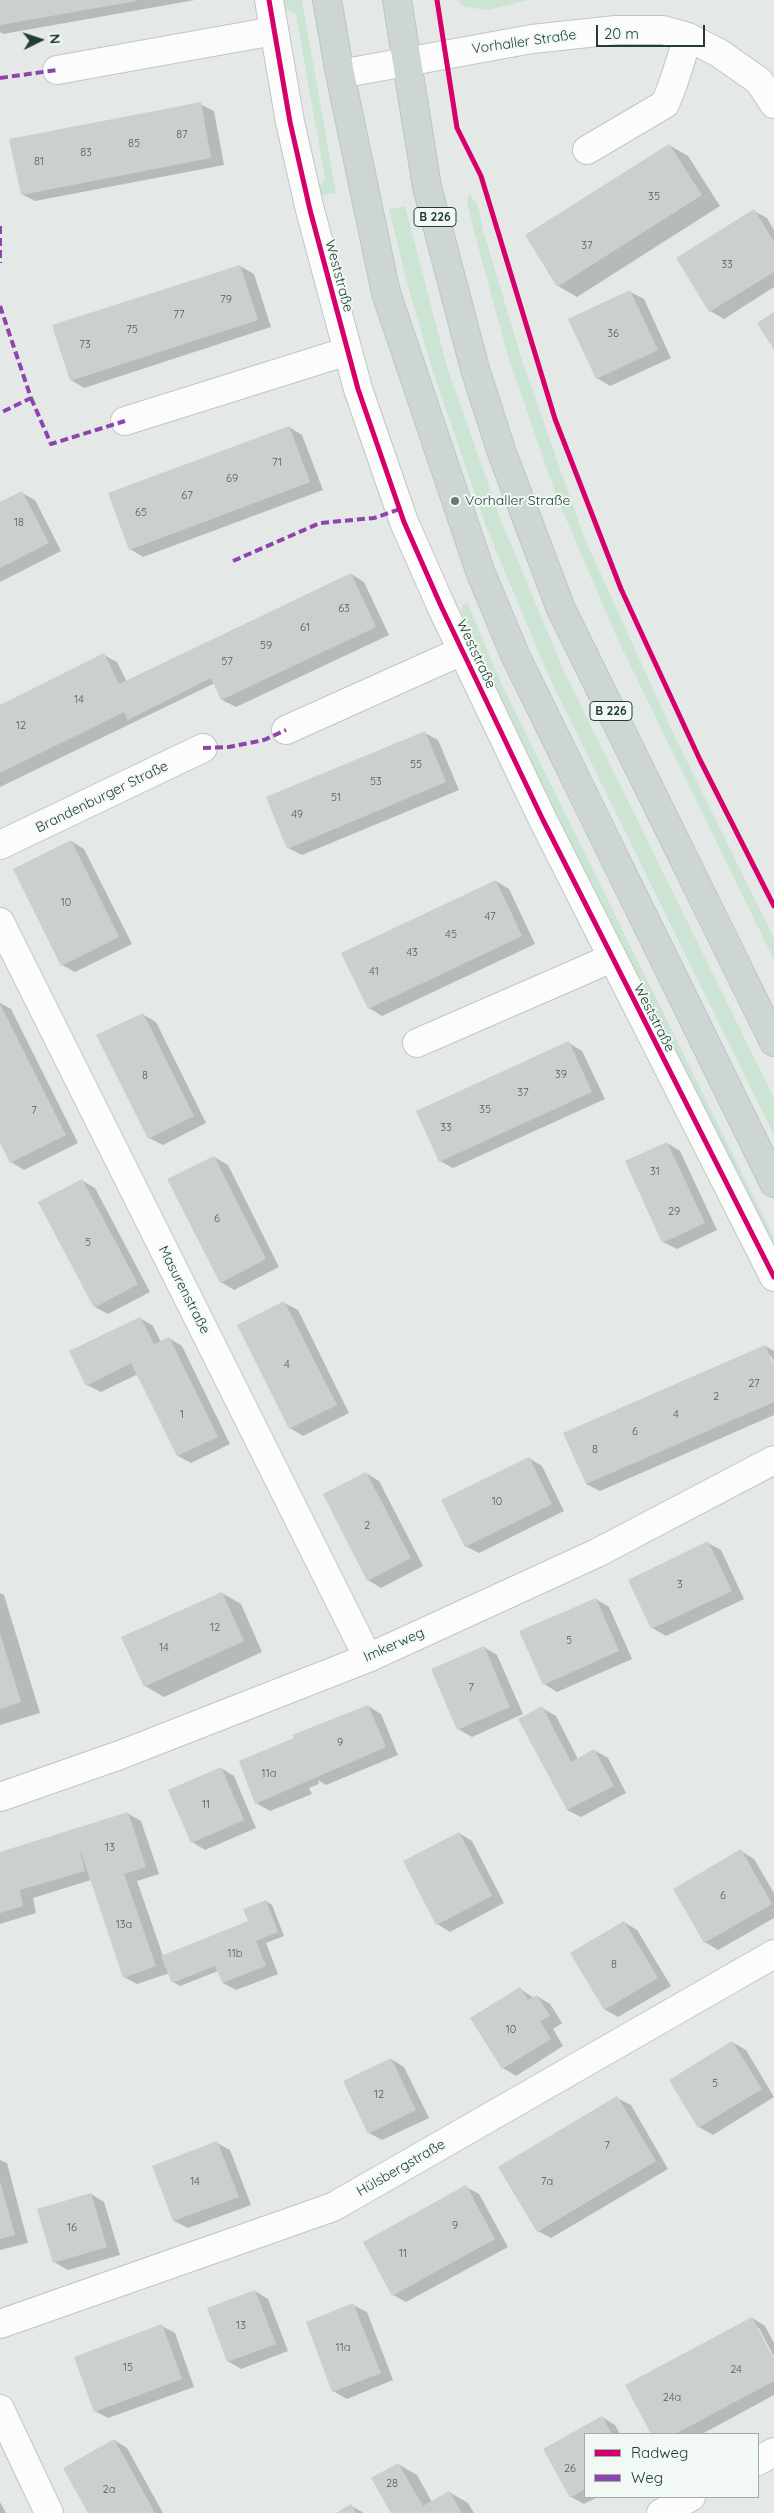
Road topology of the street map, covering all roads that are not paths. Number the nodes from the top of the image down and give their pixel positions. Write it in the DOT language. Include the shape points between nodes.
graph roads {
  1 [pos="269,0"];
  2 [pos="327,0"];
  3 [pos="397,0"];
  4 [pos="274,31"];
  5 [pos="688,37"];
  6 [pos="407,62"];
  7 [pos="57,70"];
  8 [pos="340,74"];
  9 [pos="774,104"];
  10 [pos="587,150"];
  11 [pos="348,351"];
  12 [pos="125,422"];
  13 [pos="462,651"];
  14 [pos="286,730"];
  15 [pos="203,748"];
  16 [pos="0,845"];
  17 [pos="0,922"];
  18 [pos="612,958"];
  19 [pos="774,1042"];
  20 [pos="417,1043"];
  21 [pos="774,1183"];
  22 [pos="774,1277"];
  23 [pos="774,1460"];
  24 [pos="368,1658"];
  25 [pos="0,1797"];
  26 [pos="774,1954"];
  27 [pos="0,2324"];
  28 [pos="0,2409"];
  29 [pos="774,2452"];
  30 [pos="759,2460"];
  31 [pos="689,2498"];
  32 [pos="49,2513"];
  33 [pos="661,2513"];
  1 -- 4 [label="street, Weststraße"];
  2 -- 8 [label="main road"];
  3 -- 6 [label="main road, B 226"];
  4 -- 7 [label="street"];
  4 -- 11 [label="street, Weststraße" via="310,210"];
  5 -- 6 [label="street, Vorhaller Straße" via="663,30 616,30 532,39"];
  5 -- 9 [label="street, Vorhaller Straße" via="719,53 759,81"];
  5 -- 10 [label="street" via="665,104"];
  6 -- 8 [label="street, Vorhaller Straße"];
  6 -- 19 [label="main road, B 226" via="427,187 475,369 502,453 561,609"];
  8 -- 21 [label="main road" via="386,293 480,571 515,654"];
  11 -- 12 [label="street"];
  11 -- 13 [label="street, Weststraße" via="404,522"];
  13 -- 14 [label="street, Weststraße"];
  13 -- 18 [label="street, Weststraße"];
  15 -- 16 [label="street, Brandenburger Straße"];
  17 -- 24 [label="street, Masurenstraße"];
  18 -- 20 [label="street"];
  18 -- 22 [label="street, Weststraße"];
  23 -- 24 [label="street, Imkerweg" via="597,1553"];
  24 -- 25 [label="street, Imkerweg" via="120,1755"];
  26 -- 27 [label="street, Hülsbergstraße" via="333,2207"];
  28 -- 32 [label="street"];
  29 -- 30 [label="street"];
  31 -- 33 [label="street"];
}
